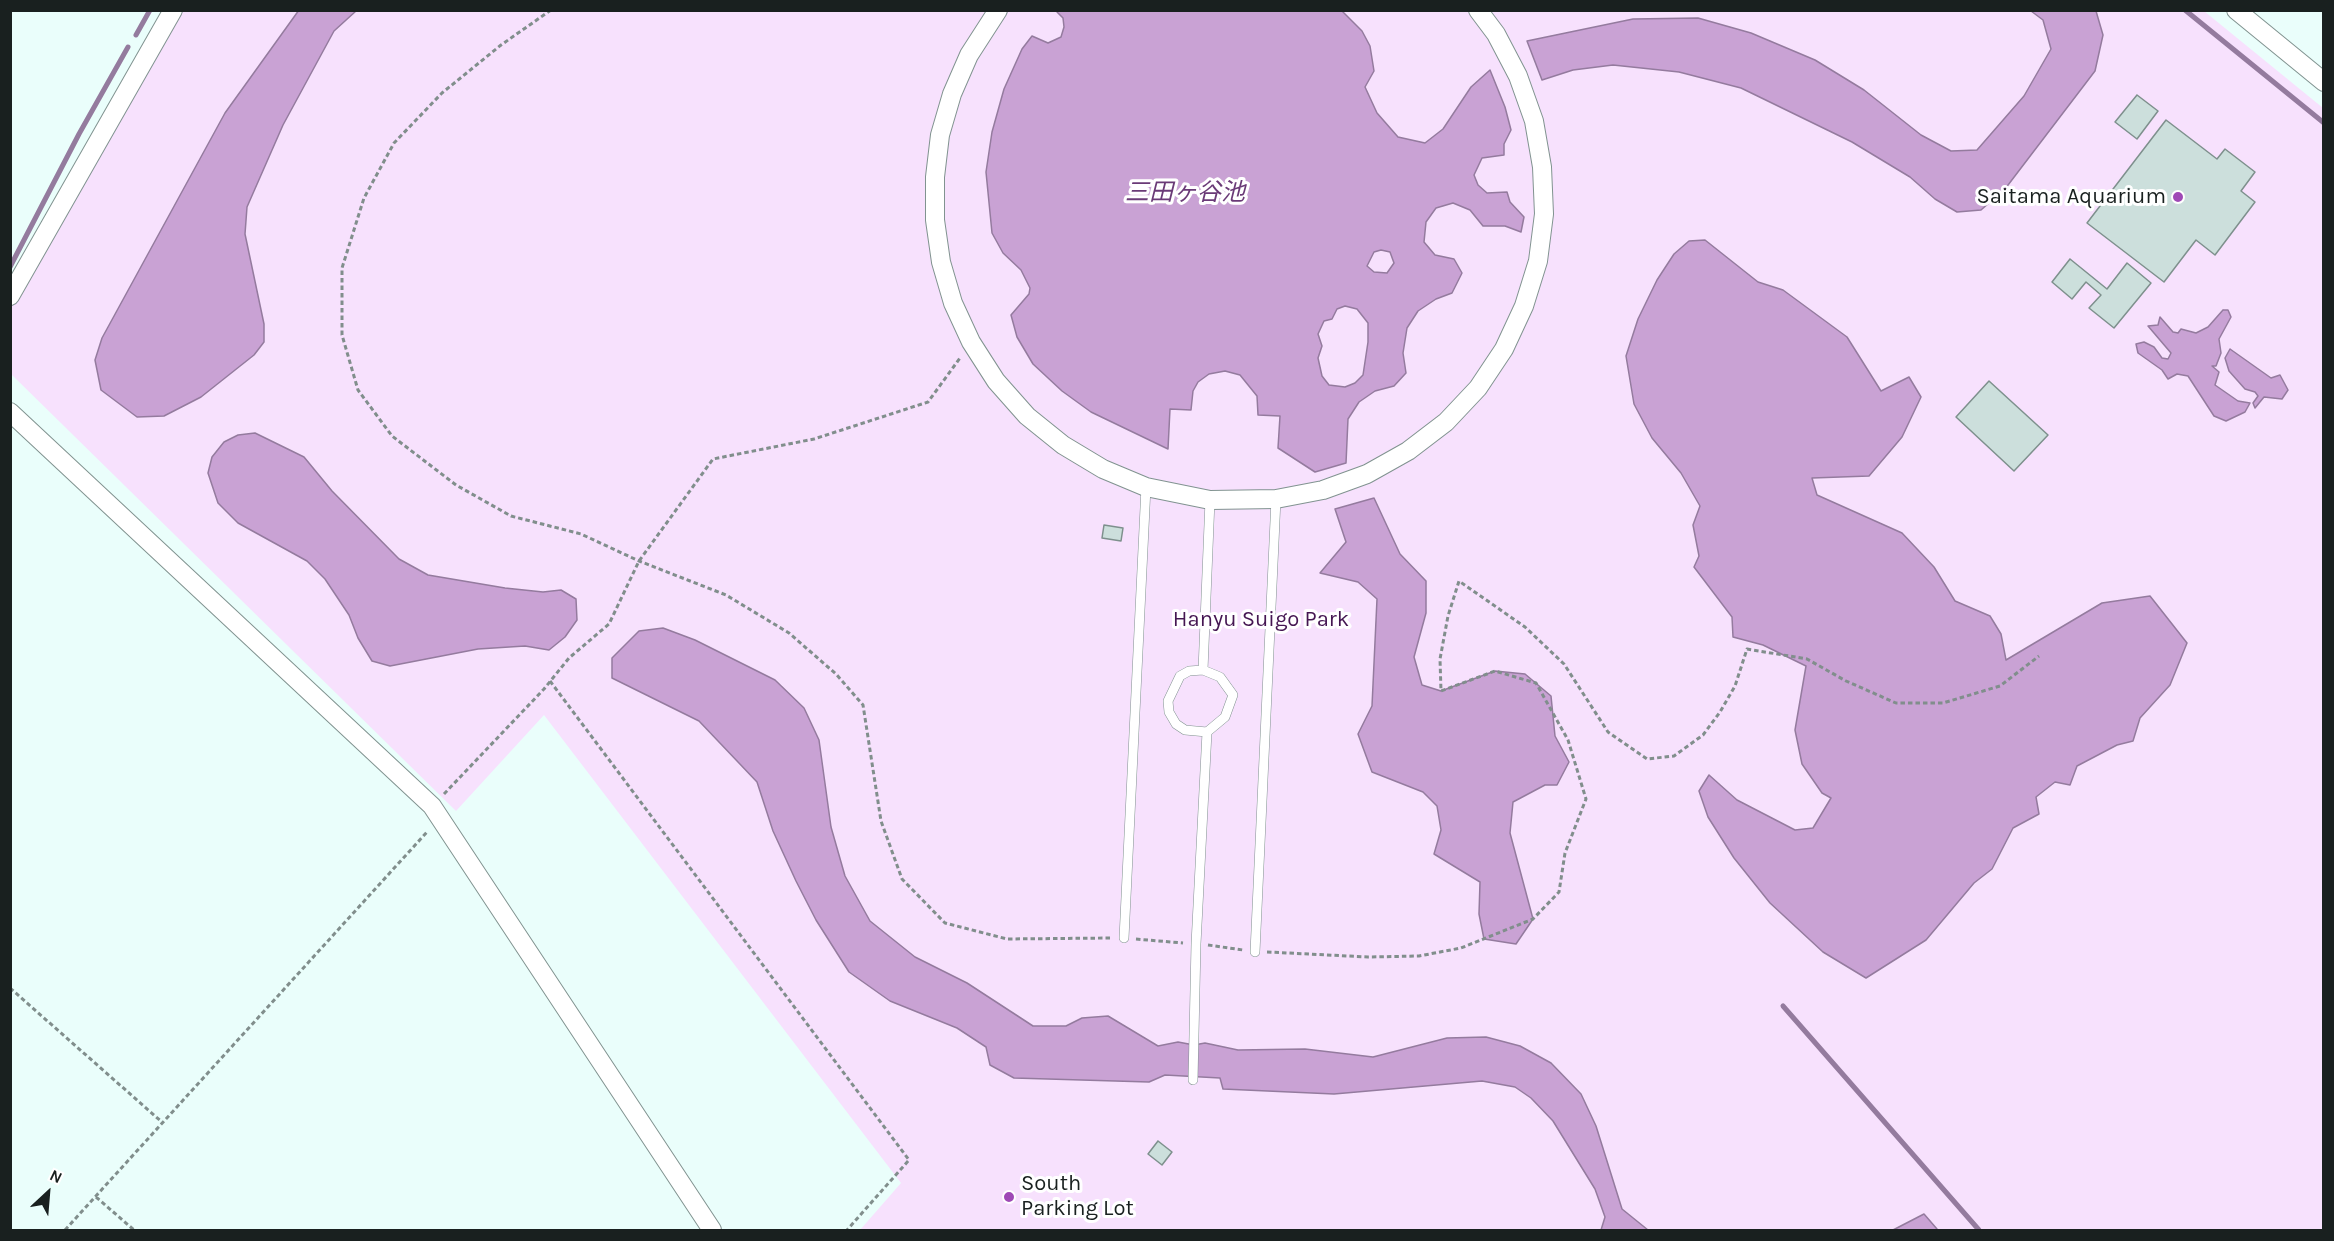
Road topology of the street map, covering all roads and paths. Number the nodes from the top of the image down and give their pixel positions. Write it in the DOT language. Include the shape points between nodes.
graph roads {
  1 [pos="173,10"];
  2 [pos="551,10"];
  3 [pos="998,10"];
  4 [pos="1478,10"];
  5 [pos="2236,10"];
  6 [pos="2324,82"];
  7 [pos="10,296"];
  8 [pos="971,342"];
  9 [pos="10,412"];
  10 [pos="1146,487"];
  11 [pos="1276,499"];
  12 [pos="1210,500"];
  13 [pos="639,561"];
  14 [pos="2039,656"];
  15 [pos="1203,670"];
  16 [pos="550,681"];
  17 [pos="1207,732"];
  18 [pos="436,812"];
  19 [pos="1124,938"];
  20 [pos="1196,944"];
  21 [pos="1255,952"];
  22 [pos="10,988"];
  23 [pos="1193,1080"];
  24 [pos="163,1123"];
  25 [pos="96,1197"];
  26 [pos="65,1230"];
  27 [pos="134,1230"];
  28 [pos="712,1230"];
  29 [pos="847,1230"];
  1 -- 7 [label="street"];
  2 -- 13 [label="path" via="442,93 394,143 364,198 342,268 342,335 358,390 392,436 456,485 511,516 581,534"];
  3 -- 8 [label="street" via="969,55 952,94 940,135 934,177 941,262 953,303"];
  4 -- 11 [label="street" via="1518,76 1534,121 1542,167 1544,214 1538,261 1524,306 1504,349 1478,388 1446,422 1408,451 1367,474"];
  5 -- 6 [label="street"];
  8 -- 10 [label="street" via="996,381 1063,445 1103,469"];
  8 -- 13 [label="path" via="928,402 814,439 713,459"];
  9 -- 18 [label="street"];
  10 -- 12 [label="street"];
  10 -- 19 [label="lane"];
  11 -- 12 [label="street"];
  11 -- 21 [label="lane"];
  12 -- 15 [label="lane"];
  13 -- 16 [label="path" via="609,624 569,658"];
  13 -- 19 [label="path" via="726,595 789,633 836,674 862,705 881,821 903,879 945,923 1007,939"];
  14 -- 21 [label="path" via="2000,686 1943,703 1896,703 1808,659 1747,649 1735,686 1703,735 1674,756 1647,759 1608,732 1564,664 1525,627 1459,581 1440,659 1441,691 1495,671 1536,683 1568,740 1586,799 1565,853 1559,892 1533,919 1461,948 1419,956 1368,957"];
  15 -- 17 [label="lane" via="1220,677 1233,695 1225,717"];
  15 -- 17 [label="lane" via="1180,676 1168,701 1176,724"];
  16 -- 18 [label="path"];
  16 -- 29 [label="path" via="909,1160"];
  17 -- 20 [label="lane"];
  18 -- 24 [label="path"];
  18 -- 28 [label="street"];
  19 -- 20 [label="path"];
  20 -- 21 [label="path"];
  20 -- 23 [label="lane"];
  22 -- 24 [label="path"];
  24 -- 25 [label="path"];
  25 -- 26 [label="path"];
  25 -- 27 [label="path"];
}
